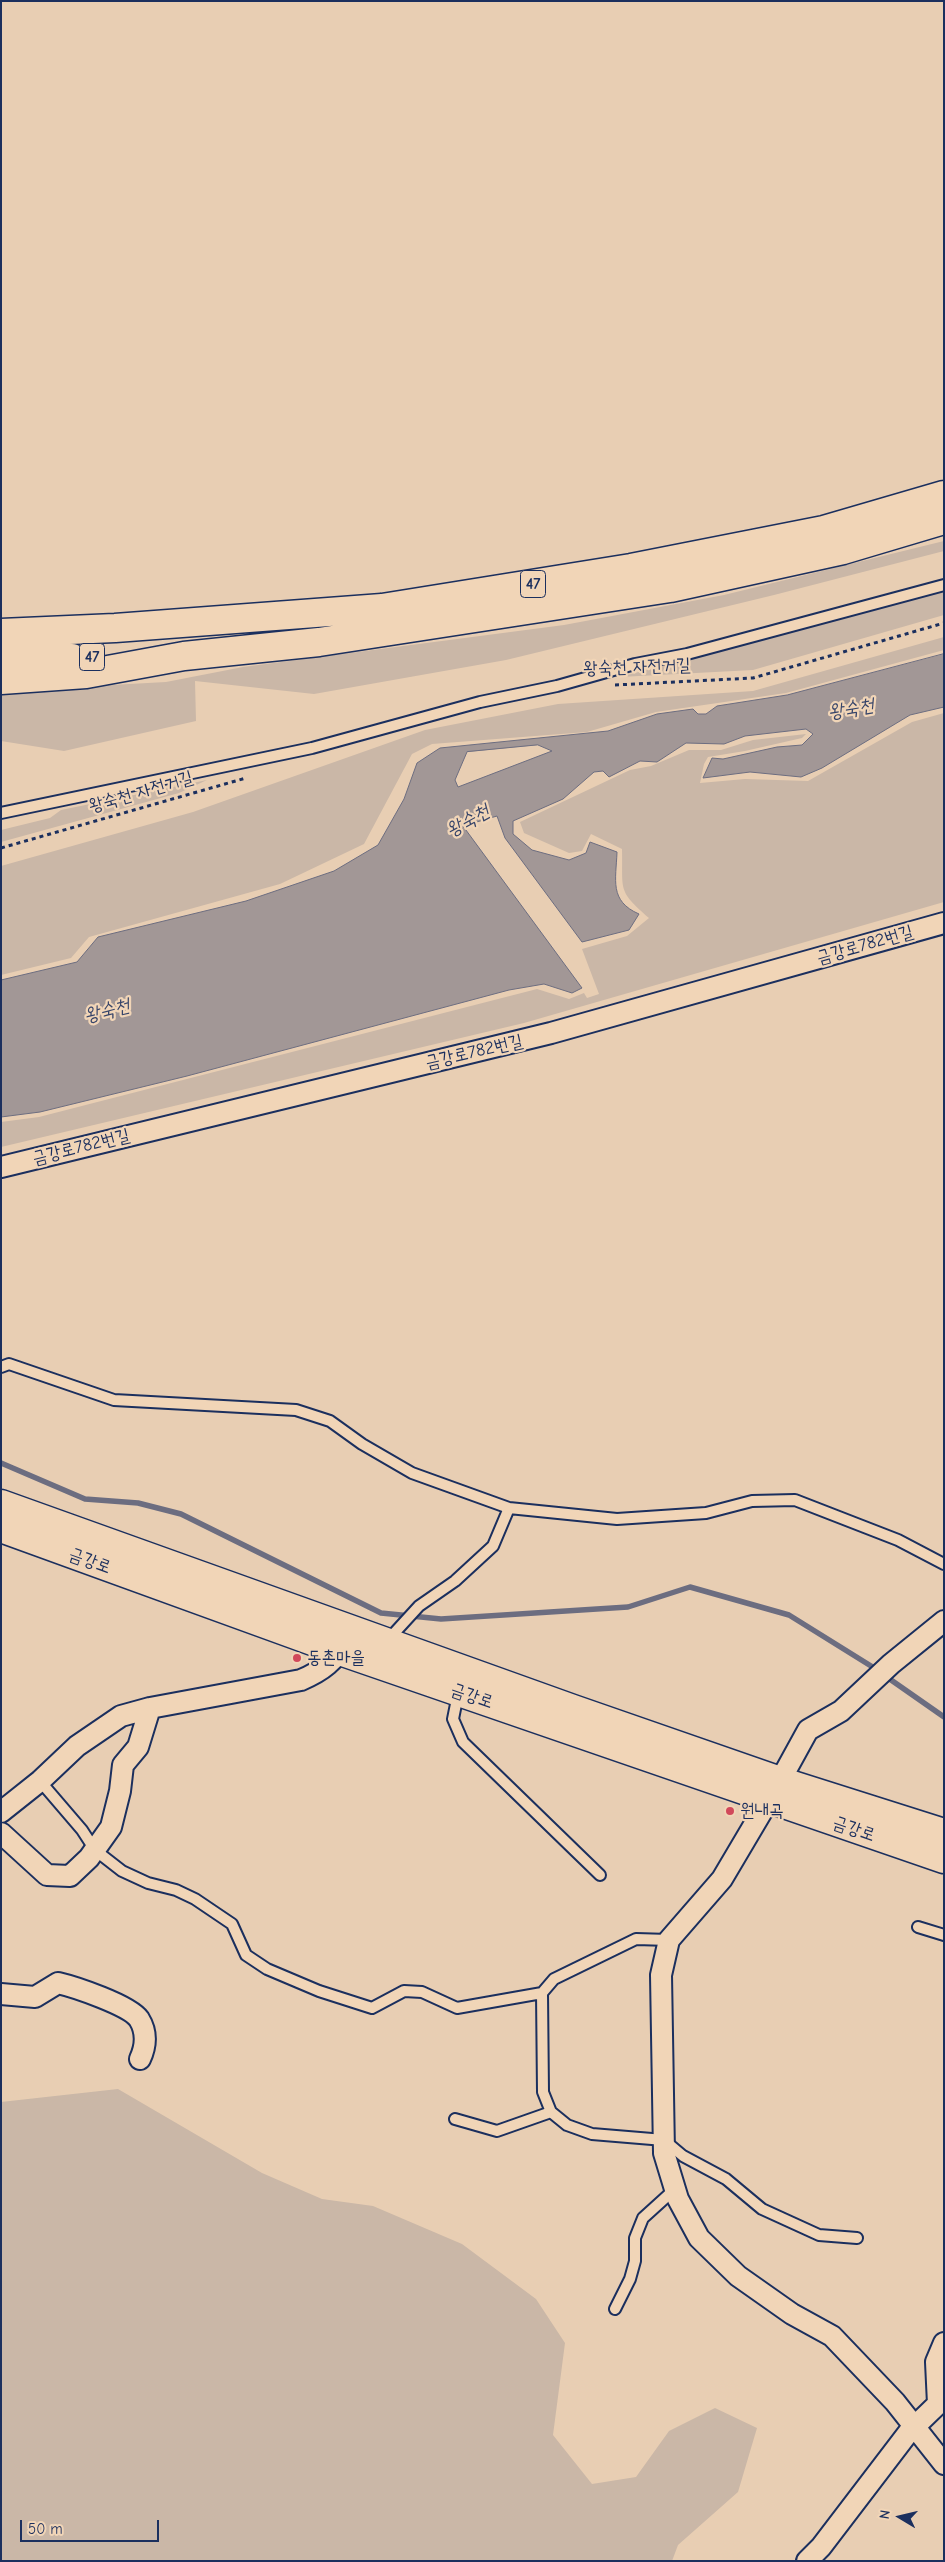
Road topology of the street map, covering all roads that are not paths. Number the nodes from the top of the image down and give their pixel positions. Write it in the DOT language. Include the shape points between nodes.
graph roads {
  1 [pos="944,495"];
  2 [pos="944,520"];
  3 [pos="944,585"];
  4 [pos="1,620"];
  5 [pos="115,628"];
  6 [pos="1,633"];
  7 [pos="184,656"];
  8 [pos="1,659"];
  9 [pos="1,680"];
  10 [pos="1,813"];
  11 [pos="944,923"];
  12 [pos="1,1166"];
  13 [pos="1,1366"];
  14 [pos="1,1504"];
  15 [pos="509,1508"];
  16 [pos="1,1528"];
  17 [pos="944,1564"];
  18 [pos="944,1622"];
  19 [pos="345,1640"];
  20 [pos="386,1648"];
  21 [pos="459,1691"];
  22 [pos="150,1708"];
  23 [pos="40,1781"];
  24 [pos="774,1791"];
  25 [pos="1,1812"];
  26 [pos="1,1833"];
  27 [pos="944,1833"];
  28 [pos="95,1850"];
  29 [pos="944,1859"];
  30 [pos="600,1875"];
  31 [pos="918,1927"];
  32 [pos="944,1935"];
  33 [pos="669,1940"];
  34 [pos="542,1993"];
  35 [pos="1,1994"];
  36 [pos="140,2059"];
  37 [pos="552,2112"];
  38 [pos="455,2119"];
  39 [pos="664,2140"];
  40 [pos="675,2189"];
  41 [pos="857,2238"];
  42 [pos="615,2309"];
  43 [pos="944,2343"];
  44 [pos="916,2426"];
  45 [pos="944,2464"];
  46 [pos="806,2561"];
  1 -- 5 [label="main road, 47" via="824,530 583,576 382,608"];
  2 -- 7 [label="main road, 47" via="843,550 670,588 319,642"];
  3 -- 10 [label="lane" via="687,654 480,702 331,743"];
  4 -- 5 [label="main road"];
  5 -- 6 [label="main road, 47"];
  7 -- 8 [label="main road, 47"];
  7 -- 9 [label="main road" via="86,674"];
  11 -- 12 [label="street, 금강로782번길" via="551,1033"];
  13 -- 15 [label="lane" via="9,1364 114,1400 296,1410 330,1421 412,1473"];
  14 -- 19 [label="main road, 금강로"];
  15 -- 17 [label="lane" via="618,1519 706,1513 752,1501 795,1500 898,1540"];
  15 -- 20 [label="lane" via="493,1546 455,1581 419,1606"];
  16 -- 19 [label="main road, 금강로"];
  18 -- 24 [label="street" via="891,1664 841,1711 808,1730"];
  19 -- 20 [label="main road, 금강로"];
  19 -- 22 [label="street" via="322,1671 301,1680"];
  20 -- 21 [label="main road, 금강로"];
  20 -- 24 [label="main road, 금강로"];
  21 -- 24 [label="main road, 금강로"];
  21 -- 30 [label="lane" via="453,1719 463,1742"];
  22 -- 23 [label="street" via="121,1716 77,1746"];
  22 -- 28 [label="street" via="138,1747 123,1765 111,1827"];
  23 -- 25 [label="street"];
  23 -- 28 [label="lane"];
  24 -- 27 [label="main road, 금강로"];
  24 -- 29 [label="main road, 금강로"];
  24 -- 33 [label="street" via="722,1878"];
  26 -- 28 [label="street" via="47,1875 70,1876"];
  28 -- 34 [label="lane" via="122,1871 148,1883 176,1890 232,1924 246,1955 267,1970 350,2001 372,2008 404,1991 422,1992 457,2008"];
  31 -- 32 [label="lane"];
  33 -- 34 [label="lane" via="636,1939 554,1979"];
  33 -- 39 [label="street" via="660,1975"];
  34 -- 37 [label="lane" via="543,2092"];
  35 -- 36 [label="street" via="34,1997 58,1983 122,2007 138,2017 144,2029 146,2048"];
  37 -- 38 [label="lane" via="497,2131"];
  37 -- 39 [label="lane" via="567,2124 592,2134"];
  39 -- 40 [label="street" via="664,2153"];
  39 -- 41 [label="lane" via="684,2156 726,2179 762,2209 819,2235"];
  40 -- 42 [label="lane" via="643,2218 635,2238 635,2261 630,2280"];
  40 -- 44 [label="street" via="699,2238 732,2270 792,2314 832,2336"];
  43 -- 44 [label="street" via="936,2362 938,2404"];
  44 -- 45 [label="street"];
  44 -- 46 [label="street" via="821,2547"];
}
